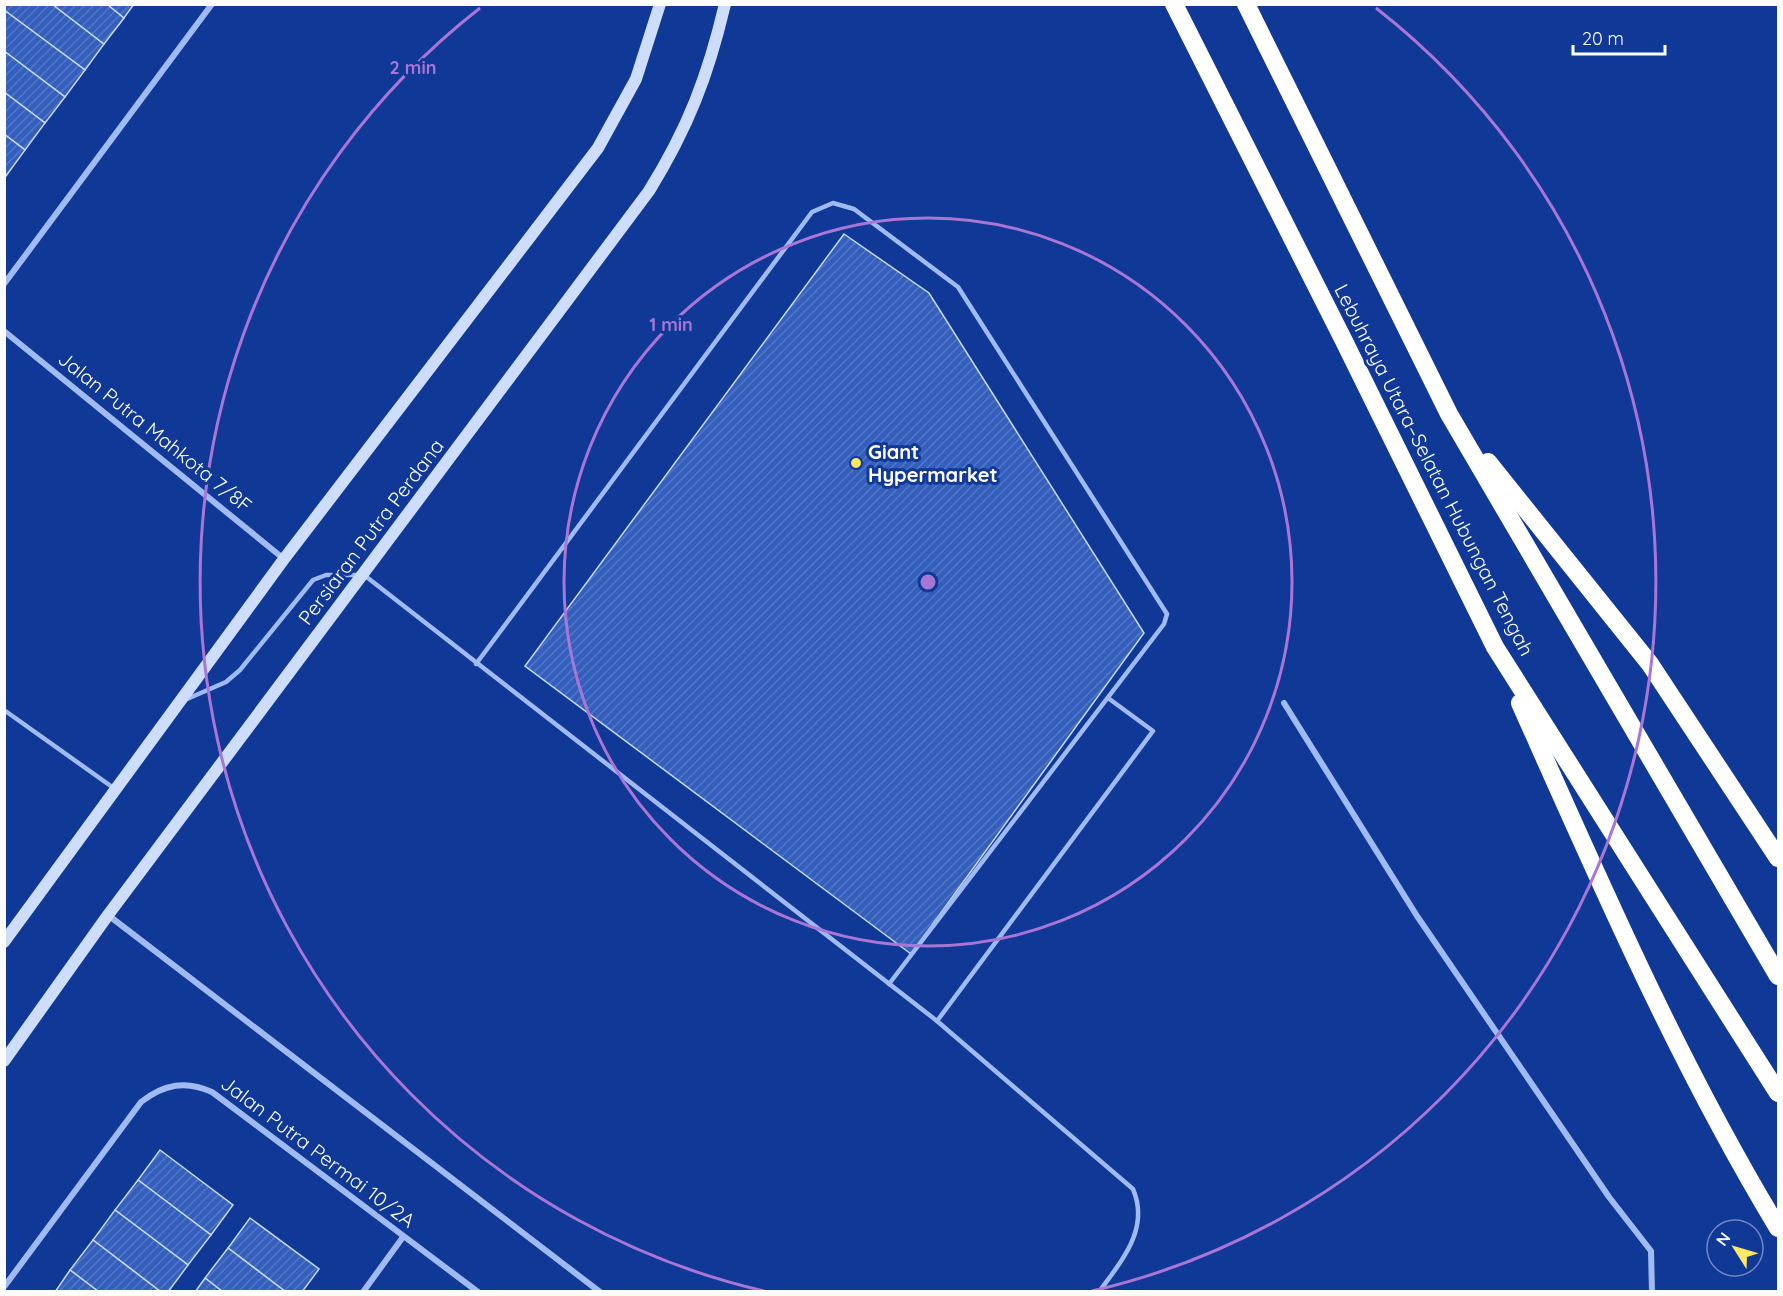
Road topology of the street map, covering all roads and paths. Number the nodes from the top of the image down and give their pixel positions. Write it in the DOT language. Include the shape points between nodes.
graph roads {
  1 [pos="212,4"];
  2 [pos="660,4"];
  3 [pos="725,4"];
  4 [pos="1174,4"];
  5 [pos="1246,4"];
  6 [pos="4,284"];
  7 [pos="4,331"];
  8 [pos="1449,414"];
  9 [pos="284,559"];
  10 [pos="364,575"];
  11 [pos="1495,647"];
  12 [pos="476,664"];
  13 [pos="1108,698"];
  14 [pos="179,702"];
  15 [pos="1284,703"];
  16 [pos="4,710"];
  17 [pos="115,789"];
  18 [pos="1779,858"];
  19 [pos="108,915"];
  20 [pos="4,942"];
  21 [pos="1779,976"];
  22 [pos="889,984"];
  23 [pos="937,1021"];
  24 [pos="4,1061"];
  25 [pos="1779,1093"];
  26 [pos="1779,1228"];
  27 [pos="403,1237"];
  28 [pos="4,1287"];
  29 [pos="363,1292"];
  30 [pos="478,1292"];
  31 [pos="600,1292"];
  32 [pos="1099,1292"];
  33 [pos="1652,1292"];
  1 -- 6 [label="street"];
  2 -- 9 [label="main road" via="636,79 598,148"];
  3 -- 10 [label="main road, Persiaran Putra Perdana" via="697,102 676,148 649,191"];
  4 -- 11 [label="highway, Lebuhraya Utara–Selatan Hubungan Tengah"];
  5 -- 8 [label="highway, Lebuhraya Utara–Selatan Hubungan Tengah"];
  7 -- 9 [label="street, Jalan Putra Mahkota 7/8F"];
  8 -- 18 [label="highway" via="1650,664"];
  8 -- 21 [label="highway, Lebuhraya Utara–Selatan Hubungan Tengah"];
  9 -- 14 [label="main road"];
  10 -- 12 [label="lane"];
  10 -- 14 [label="lane" via="326,575 313,580 240,670 226,682"];
  10 -- 19 [label="main road, Persiaran Putra Perdana"];
  11 -- 25 [label="highway, Lebuhraya Utara–Selatan Hubungan Tengah"];
  11 -- 26 [label="highway" via="1634,957 1731,1150"];
  12 -- 13 [label="lane" via="812,212 833,203 854,209 958,287 1164,606 1164,624"];
  12 -- 22 [label="lane"];
  13 -- 22 [label="lane"];
  13 -- 23 [label="lane" via="1153,731"];
  14 -- 17 [label="main road"];
  15 -- 33 [label="street" via="1418,916 1650,1251"];
  16 -- 17 [label="lane"];
  17 -- 20 [label="main road"];
  19 -- 24 [label="main road, Persiaran Putra Perdana"];
  19 -- 31 [label="street"];
  22 -- 23 [label="lane"];
  23 -- 32 [label="lane" via="1133,1189 1140,1205 1135,1232 1126,1255"];
  27 -- 28 [label="street, Jalan Putra Permai 10/2A" via="213,1092 185,1084 153,1092 141,1102"];
  27 -- 29 [label="street"];
  27 -- 30 [label="street, Jalan Putra Permai 10/2A"];
}
